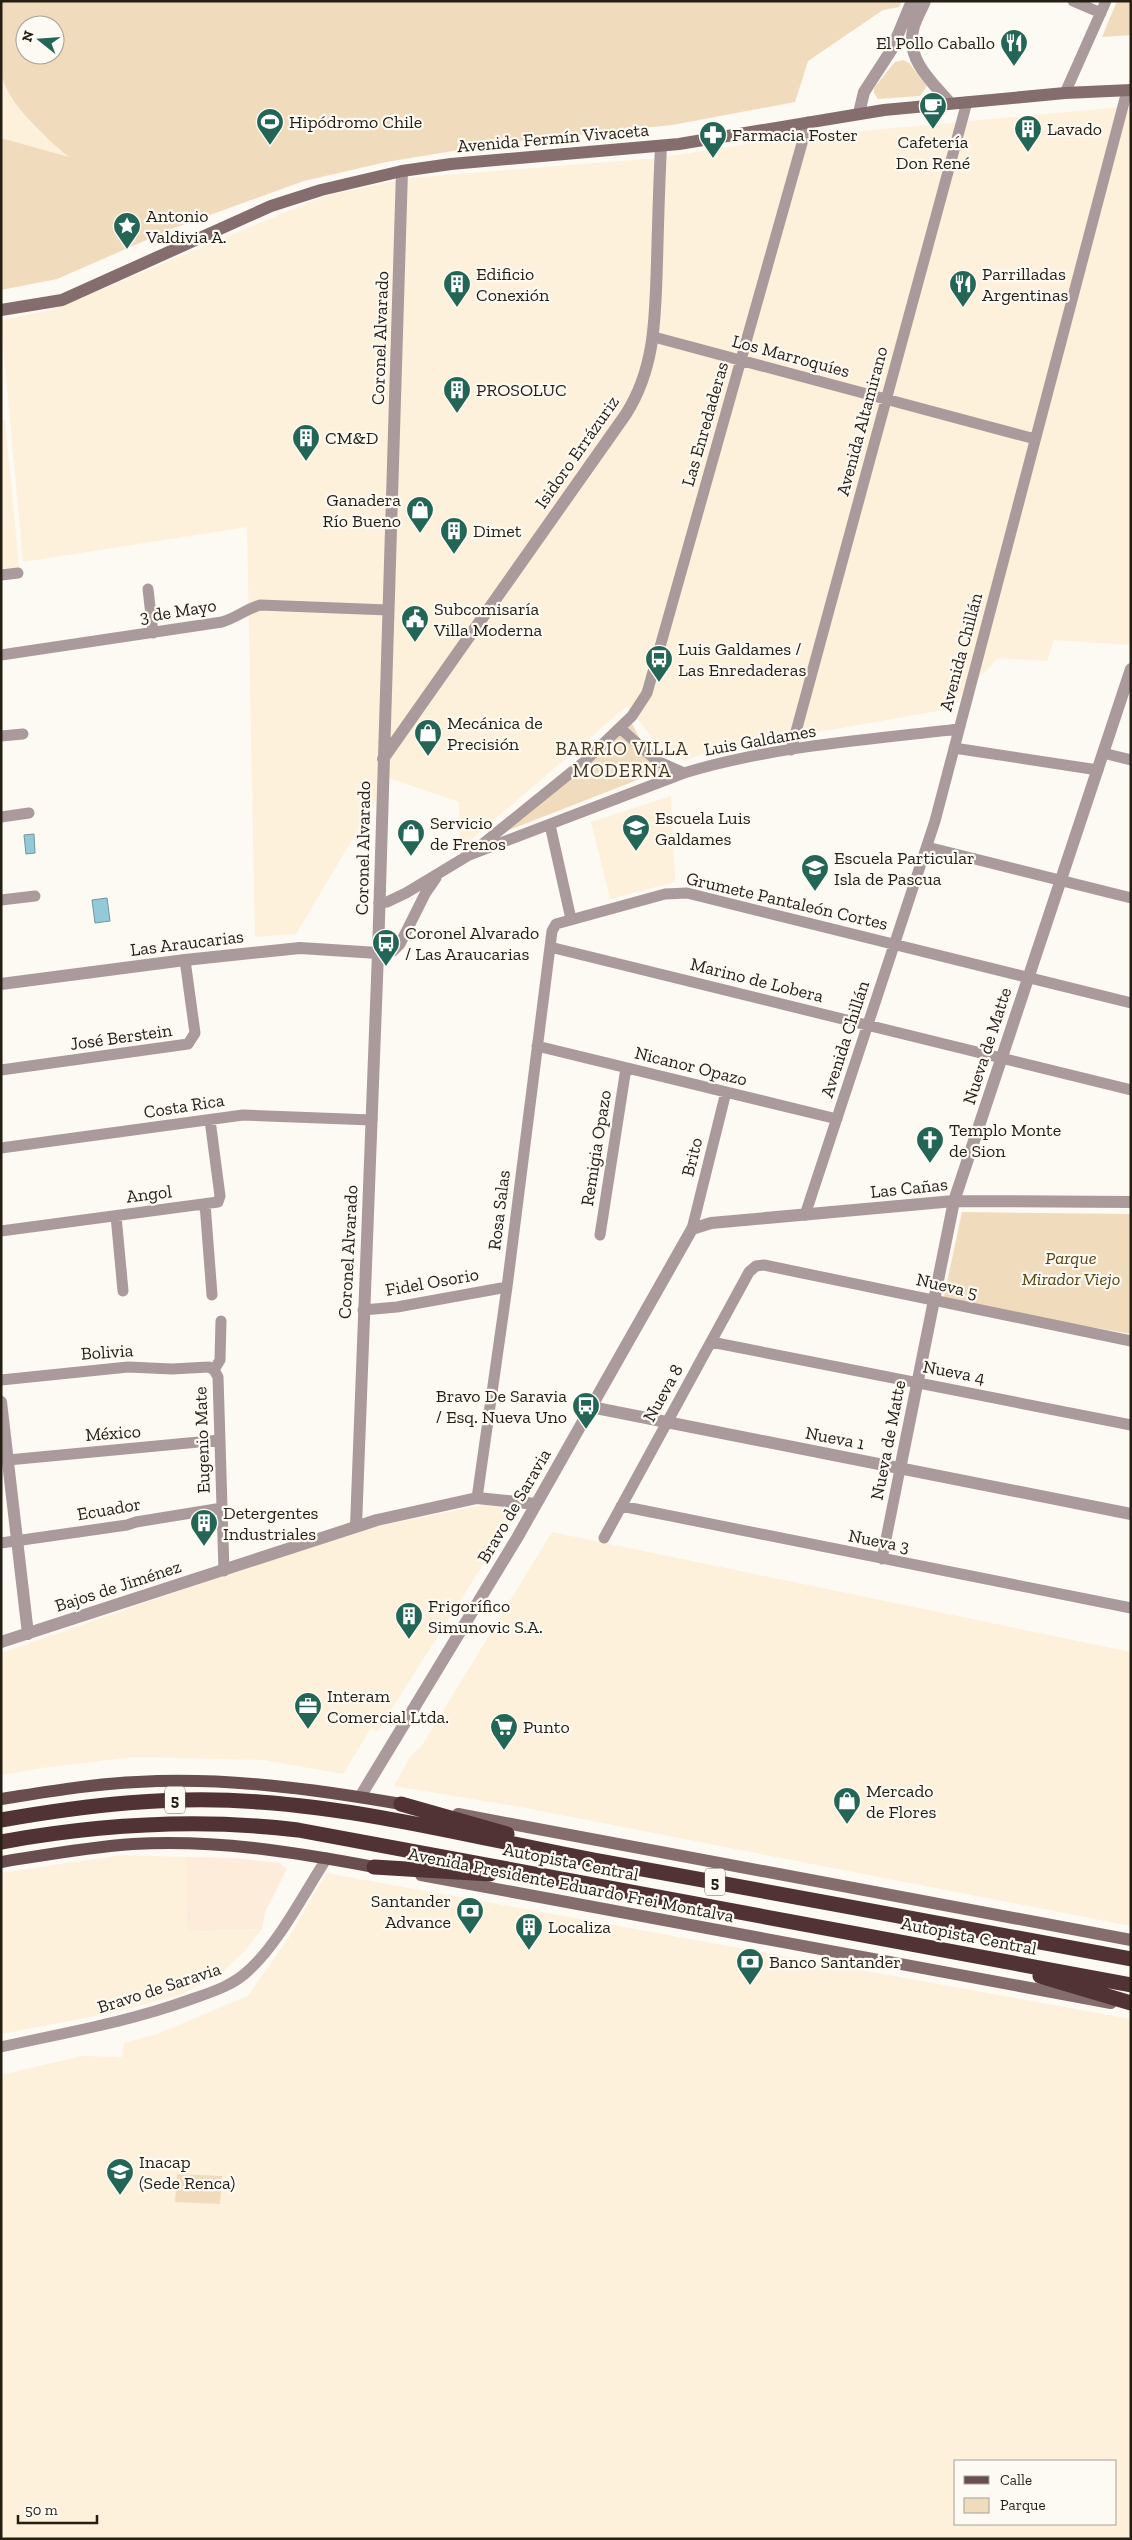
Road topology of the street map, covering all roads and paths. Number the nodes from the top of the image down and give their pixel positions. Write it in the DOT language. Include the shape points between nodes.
graph roads {
  1 [pos="912,1"];
  2 [pos="925,1"];
  3 [pos="1073,1"];
  4 [pos="1106,1"];
  5 [pos="1100,14"];
  6 [pos="1129,90"];
  7 [pos="1065,93"];
  8 [pos="966,102"];
  9 [pos="950,103"];
  10 [pos="859,113"];
  11 [pos="808,122"];
  12 [pos="661,147"];
  13 [pos="402,171"];
  14 [pos="1,310"];
  15 [pos="654,337"];
  16 [pos="741,360"];
  17 [pos="886,399"];
  18 [pos="1035,438"];
  19 [pos="18,573"];
  20 [pos="1,575"];
  21 [pos="148,589"];
  22 [pos="388,610"];
  23 [pos="153,633"];
  24 [pos="1,655"];
  25 [pos="1131,669"];
  26 [pos="384,718"];
  27 [pos="408,722"];
  28 [pos="620,728"];
  29 [pos="959,729"];
  30 [pos="23,734"];
  31 [pos="1,736"];
  32 [pos="954,748"];
  33 [pos="791,750"];
  34 [pos="1103,753"];
  35 [pos="383,759"];
  36 [pos="1131,760"];
  37 [pos="1098,770"];
  38 [pos="684,773"];
  39 [pos="29,814"];
  40 [pos="1,817"];
  41 [pos="550,825"];
  42 [pos="927,847"];
  43 [pos="469,855"];
  44 [pos="438,875"];
  45 [pos="1061,881"];
  46 [pos="35,896"];
  47 [pos="1131,898"];
  48 [pos="1,900"];
  49 [pos="379,903"];
  50 [pos="571,919"];
  51 [pos="554,926"];
  52 [pos="895,944"];
  53 [pos="550,947"];
  54 [pos="378,952"];
  55 [pos="185,960"];
  56 [pos="1028,978"];
  57 [pos="1,984"];
  58 [pos="1131,1003"];
  59 [pos="868,1025"];
  60 [pos="537,1046"];
  61 [pos="1002,1058"];
  62 [pos="626,1068"];
  63 [pos="1,1070"];
  64 [pos="1131,1090"];
  65 [pos="726,1092"];
  66 [pos="837,1119"];
  67 [pos="210,1120"];
  68 [pos="372,1120"];
  69 [pos="1,1148"];
  70 [pos="954,1201"];
  71 [pos="1131,1202"];
  72 [pos="205,1204"];
  73 [pos="806,1215"];
  74 [pos="116,1216"];
  75 [pos="692,1229"];
  76 [pos="1,1231"];
  77 [pos="600,1234"];
  78 [pos="756,1266"];
  79 [pos="506,1287"];
  80 [pos="123,1291"];
  81 [pos="212,1295"];
  82 [pos="933,1300"];
  83 [pos="363,1310"];
  84 [pos="221,1322"];
  85 [pos="1131,1341"];
  86 [pos="711,1342"];
  87 [pos="214,1370"];
  88 [pos="1,1380"];
  89 [pos="917,1382"];
  90 [pos="1,1402"];
  91 [pos="591,1408"];
  92 [pos="667,1423"];
  93 [pos="1131,1425"];
  94 [pos="220,1440"];
  95 [pos="8,1460"];
  96 [pos="900,1469"];
  97 [pos="476,1498"];
  98 [pos="536,1504"];
  99 [pos="621,1506"];
  100 [pos="222,1508"];
  101 [pos="1131,1514"];
  102 [pos="356,1526"];
  103 [pos="604,1538"];
  104 [pos="18,1542"];
  105 [pos="1,1543"];
  106 [pos="882,1559"];
  107 [pos="224,1571"];
  108 [pos="1131,1608"];
  109 [pos="28,1634"];
  110 [pos="1,1642"];
  111 [pos="360,1797"];
  112 [pos="1,1800"];
  113 [pos="401,1804"];
  114 [pos="1,1820"];
  115 [pos="1,1842"];
  116 [pos="327,1858"];
  117 [pos="580,1858"];
  118 [pos="1,1862"];
  119 [pos="374,1867"];
  120 [pos="550,1877"];
  121 [pos="1131,1940"];
  122 [pos="1091,1952"];
  123 [pos="1131,1953"];
  124 [pos="969,1954"];
  125 [pos="1131,1959"];
  126 [pos="1131,1985"];
  127 [pos="1131,2003"];
  128 [pos="1131,2007"];
  129 [pos="1,2046"];
  1 -- 10 [label="street" via="892,49 864,92"];
  2 -- 9 [label="street" via="912,31 913,51 923,72"];
  3 -- 5 [label="street"];
  4 -- 5 [label="street"];
  5 -- 7 [label="street"];
  6 -- 7 [label="main road, Avenida Fermín Vivaceta"];
  6 -- 18 [label="street, Avenida Chillán"];
  7 -- 8 [label="main road, Avenida Fermín Vivaceta"];
  8 -- 9 [label="main road, Avenida Fermín Vivaceta"];
  8 -- 17 [label="street, Avenida Altamirano"];
  9 -- 10 [label="main road, Avenida Fermín Vivaceta"];
  10 -- 11 [label="main road, Avenida Fermín Vivaceta"];
  11 -- 12 [label="main road, Avenida Fermín Vivaceta"];
  11 -- 16 [label="street, Las Enredaderas"];
  12 -- 13 [label="main road, Avenida Fermín Vivaceta"];
  12 -- 15 [label="street, Isidoro Errázuriz"];
  13 -- 14 [label="main road, Avenida Fermín Vivaceta" via="321,190 271,206 62,300"];
  13 -- 22 [label="street, Coronel Alvarado"];
  15 -- 16 [label="street, Los Marroquíes"];
  15 -- 27 [label="street, Isidoro Errázuriz" via="648,369 629,410"];
  16 -- 17 [label="street, Los Marroquíes"];
  16 -- 28 [label="street, Las Enredaderas" via="650,687 638,708"];
  17 -- 18 [label="street, Los Marroquíes"];
  17 -- 33 [label="street, Avenida Altamirano"];
  18 -- 29 [label="street, Avenida Chillán"];
  19 -- 20 [label="street"];
  21 -- 23 [label="street"];
  22 -- 23 [label="street, 3 de Mayo" via="260,605 222,622"];
  22 -- 26 [label="street, Coronel Alvarado"];
  23 -- 24 [label="street, 3 de Mayo"];
  25 -- 34 [label="street, Nueva de Matte"];
  26 -- 27 [label="street" via="397,726"];
  26 -- 35 [label="street, Coronel Alvarado"];
  27 -- 35 [label="street, Isidoro Errázuriz"];
  28 -- 38 [label="street" via="657,761"];
  28 -- 43 [label="street, Las Enredaderas" via="584,762"];
  29 -- 32 [label="street, Avenida Chillán"];
  29 -- 33 [label="street, Luis Galdames"];
  30 -- 31 [label="street"];
  32 -- 37 [label="street"];
  32 -- 42 [label="street, Avenida Chillán"];
  33 -- 38 [label="street, Luis Galdames" via="720,762"];
  34 -- 36 [label="street"];
  34 -- 37 [label="street, Nueva de Matte"];
  35 -- 49 [label="street, Coronel Alvarado"];
  37 -- 45 [label="street, Nueva de Matte"];
  38 -- 41 [label="street, Luis Galdames"];
  39 -- 40 [label="street"];
  41 -- 43 [label="street, Luis Galdames"];
  41 -- 50 [label="street"];
  42 -- 45 [label="street"];
  42 -- 52 [label="street, Avenida Chillán"];
  43 -- 44 [label="street, Luis Galdames"];
  44 -- 49 [label="street, Luis Galdames" via="394,900"];
  44 -- 54 [label="street, Luis Galdames" via="400,944 393,951"];
  45 -- 47 [label="street"];
  45 -- 56 [label="street, Nueva de Matte"];
  46 -- 48 [label="street"];
  49 -- 54 [label="street, Coronel Alvarado"];
  50 -- 51 [label="street, Grumete Pantaleón Cortes"];
  50 -- 52 [label="street, Grumete Pantaleón Cortes" via="665,894 687,893"];
  51 -- 53 [label="street, Rosa Salas"];
  52 -- 56 [label="street, Grumete Pantaleón Cortes"];
  52 -- 59 [label="street, Avenida Chillán"];
  53 -- 59 [label="street, Marino de Lobera"];
  53 -- 60 [label="street, Rosa Salas"];
  54 -- 55 [label="street, Las Araucarias" via="300,948"];
  54 -- 68 [label="street, Coronel Alvarado"];
  55 -- 57 [label="street, Las Araucarias"];
  55 -- 63 [label="street, José Berstein" via="195,1033 188,1044"];
  56 -- 58 [label="street, Grumete Pantaleón Cortes"];
  56 -- 61 [label="street, Nueva de Matte"];
  59 -- 61 [label="street, Marino de Lobera"];
  59 -- 66 [label="street, Avenida Chillán"];
  60 -- 62 [label="street, Nicanor Opazo"];
  60 -- 79 [label="street, Rosa Salas"];
  61 -- 64 [label="street, Marino de Lobera"];
  61 -- 70 [label="street, Nueva de Matte"];
  62 -- 65 [label="street, Nicanor Opazo"];
  62 -- 77 [label="street, Remigia Opazo"];
  65 -- 66 [label="street, Nicanor Opazo"];
  65 -- 75 [label="street, Brito"];
  66 -- 73 [label="street, Avenida Chillán"];
  67 -- 68 [label="street, Costa Rica" via="260,1115"];
  67 -- 69 [label="street, Costa Rica"];
  67 -- 72 [label="street" via="220,1198 216,1203"];
  68 -- 83 [label="street, Coronel Alvarado"];
  70 -- 71 [label="street, Las Cañas"];
  70 -- 73 [label="street, Las Cañas"];
  70 -- 82 [label="street, Nueva de Matte"];
  72 -- 74 [label="street, Angol"];
  72 -- 81 [label="street"];
  73 -- 75 [label="street, Las Cañas" via="711,1223"];
  74 -- 76 [label="street, Angol"];
  74 -- 80 [label="street"];
  75 -- 91 [label="street, Bravo de Saravia"];
  78 -- 82 [label="street, Nueva 5"];
  78 -- 86 [label="street, Nueva 8" via="749,1272"];
  79 -- 83 [label="street, Fidel Osorio"];
  79 -- 97 [label="street, Rosa Salas"];
  82 -- 85 [label="street, Nueva 5"];
  82 -- 89 [label="street, Nueva de Matte"];
  83 -- 102 [label="street, Coronel Alvarado"];
  84 -- 87 [label="street" via="220,1360"];
  86 -- 89 [label="street, Nueva 4"];
  86 -- 92 [label="street, Nueva 8"];
  87 -- 88 [label="street, Bolivia" via="208,1367 128,1367"];
  87 -- 94 [label="street, Eugenio Mate" via="218,1377"];
  89 -- 93 [label="street, Nueva 4"];
  89 -- 96 [label="street, Nueva de Matte"];
  90 -- 95 [label="street"];
  91 -- 92 [label="street, Nueva 1"];
  91 -- 98 [label="street, Bravo de Saravia"];
  92 -- 96 [label="street, Nueva 1"];
  92 -- 99 [label="street, Nueva 8"];
  94 -- 95 [label="street, México"];
  94 -- 100 [label="street, Eugenio Mate"];
  95 -- 104 [label="street"];
  96 -- 101 [label="street, Nueva 1"];
  96 -- 106 [label="street, Nueva de Matte"];
  97 -- 98 [label="street, Bajos de Jiménez"];
  97 -- 102 [label="street, Bajos de Jiménez"];
  98 -- 111 [label="street, Bravo de Saravia"];
  99 -- 103 [label="street, Nueva 8"];
  99 -- 106 [label="street, Nueva 3"];
  100 -- 104 [label="street, Ecuador"];
  100 -- 107 [label="street, Eugenio Mate"];
  102 -- 107 [label="street, Bajos de Jiménez"];
  104 -- 105 [label="street, Ecuador"];
  104 -- 109 [label="street"];
  106 -- 108 [label="street, Nueva 3"];
  107 -- 109 [label="street, Bajos de Jiménez"];
  109 -- 110 [label="street, Bajos de Jiménez"];
  111 -- 112 [label="main road" via="257,1784 164,1781 85,1786"];
  111 -- 113 [label="main road"];
  113 -- 117 [label="highway"];
  113 -- 121 [label="main road"];
  114 -- 117 [label="highway, Autopista Central / 5" via="130,1802 196,1799 260,1802 349,1813"];
  115 -- 120 [label="highway, Autopista Central / 5" via="128,1826 231,1824 306,1832"];
  116 -- 118 [label="main road, Avenida Presidente Eduardo Frei Montalva" via="227,1846 159,1844 80,1850"];
  116 -- 119 [label="main road, Avenida Presidente Eduardo Frei Montalva"];
  116 -- 129 [label="street, Bravo de Saravia" via="264,1954 248,1972 233,1982 196,1998 135,2017"];
  117 -- 122 [label="highway, Autopista Central / 5"];
  119 -- 120 [label="highway"];
  119 -- 128 [label="main road, Avenida Presidente Eduardo Frei Montalva"];
  120 -- 124 [label="highway, Autopista Central / 5"];
  122 -- 123 [label="highway"];
  122 -- 125 [label="highway, Autopista Central / 5"];
  124 -- 126 [label="highway, Autopista Central / 5"];
  124 -- 127 [label="highway"];
}
